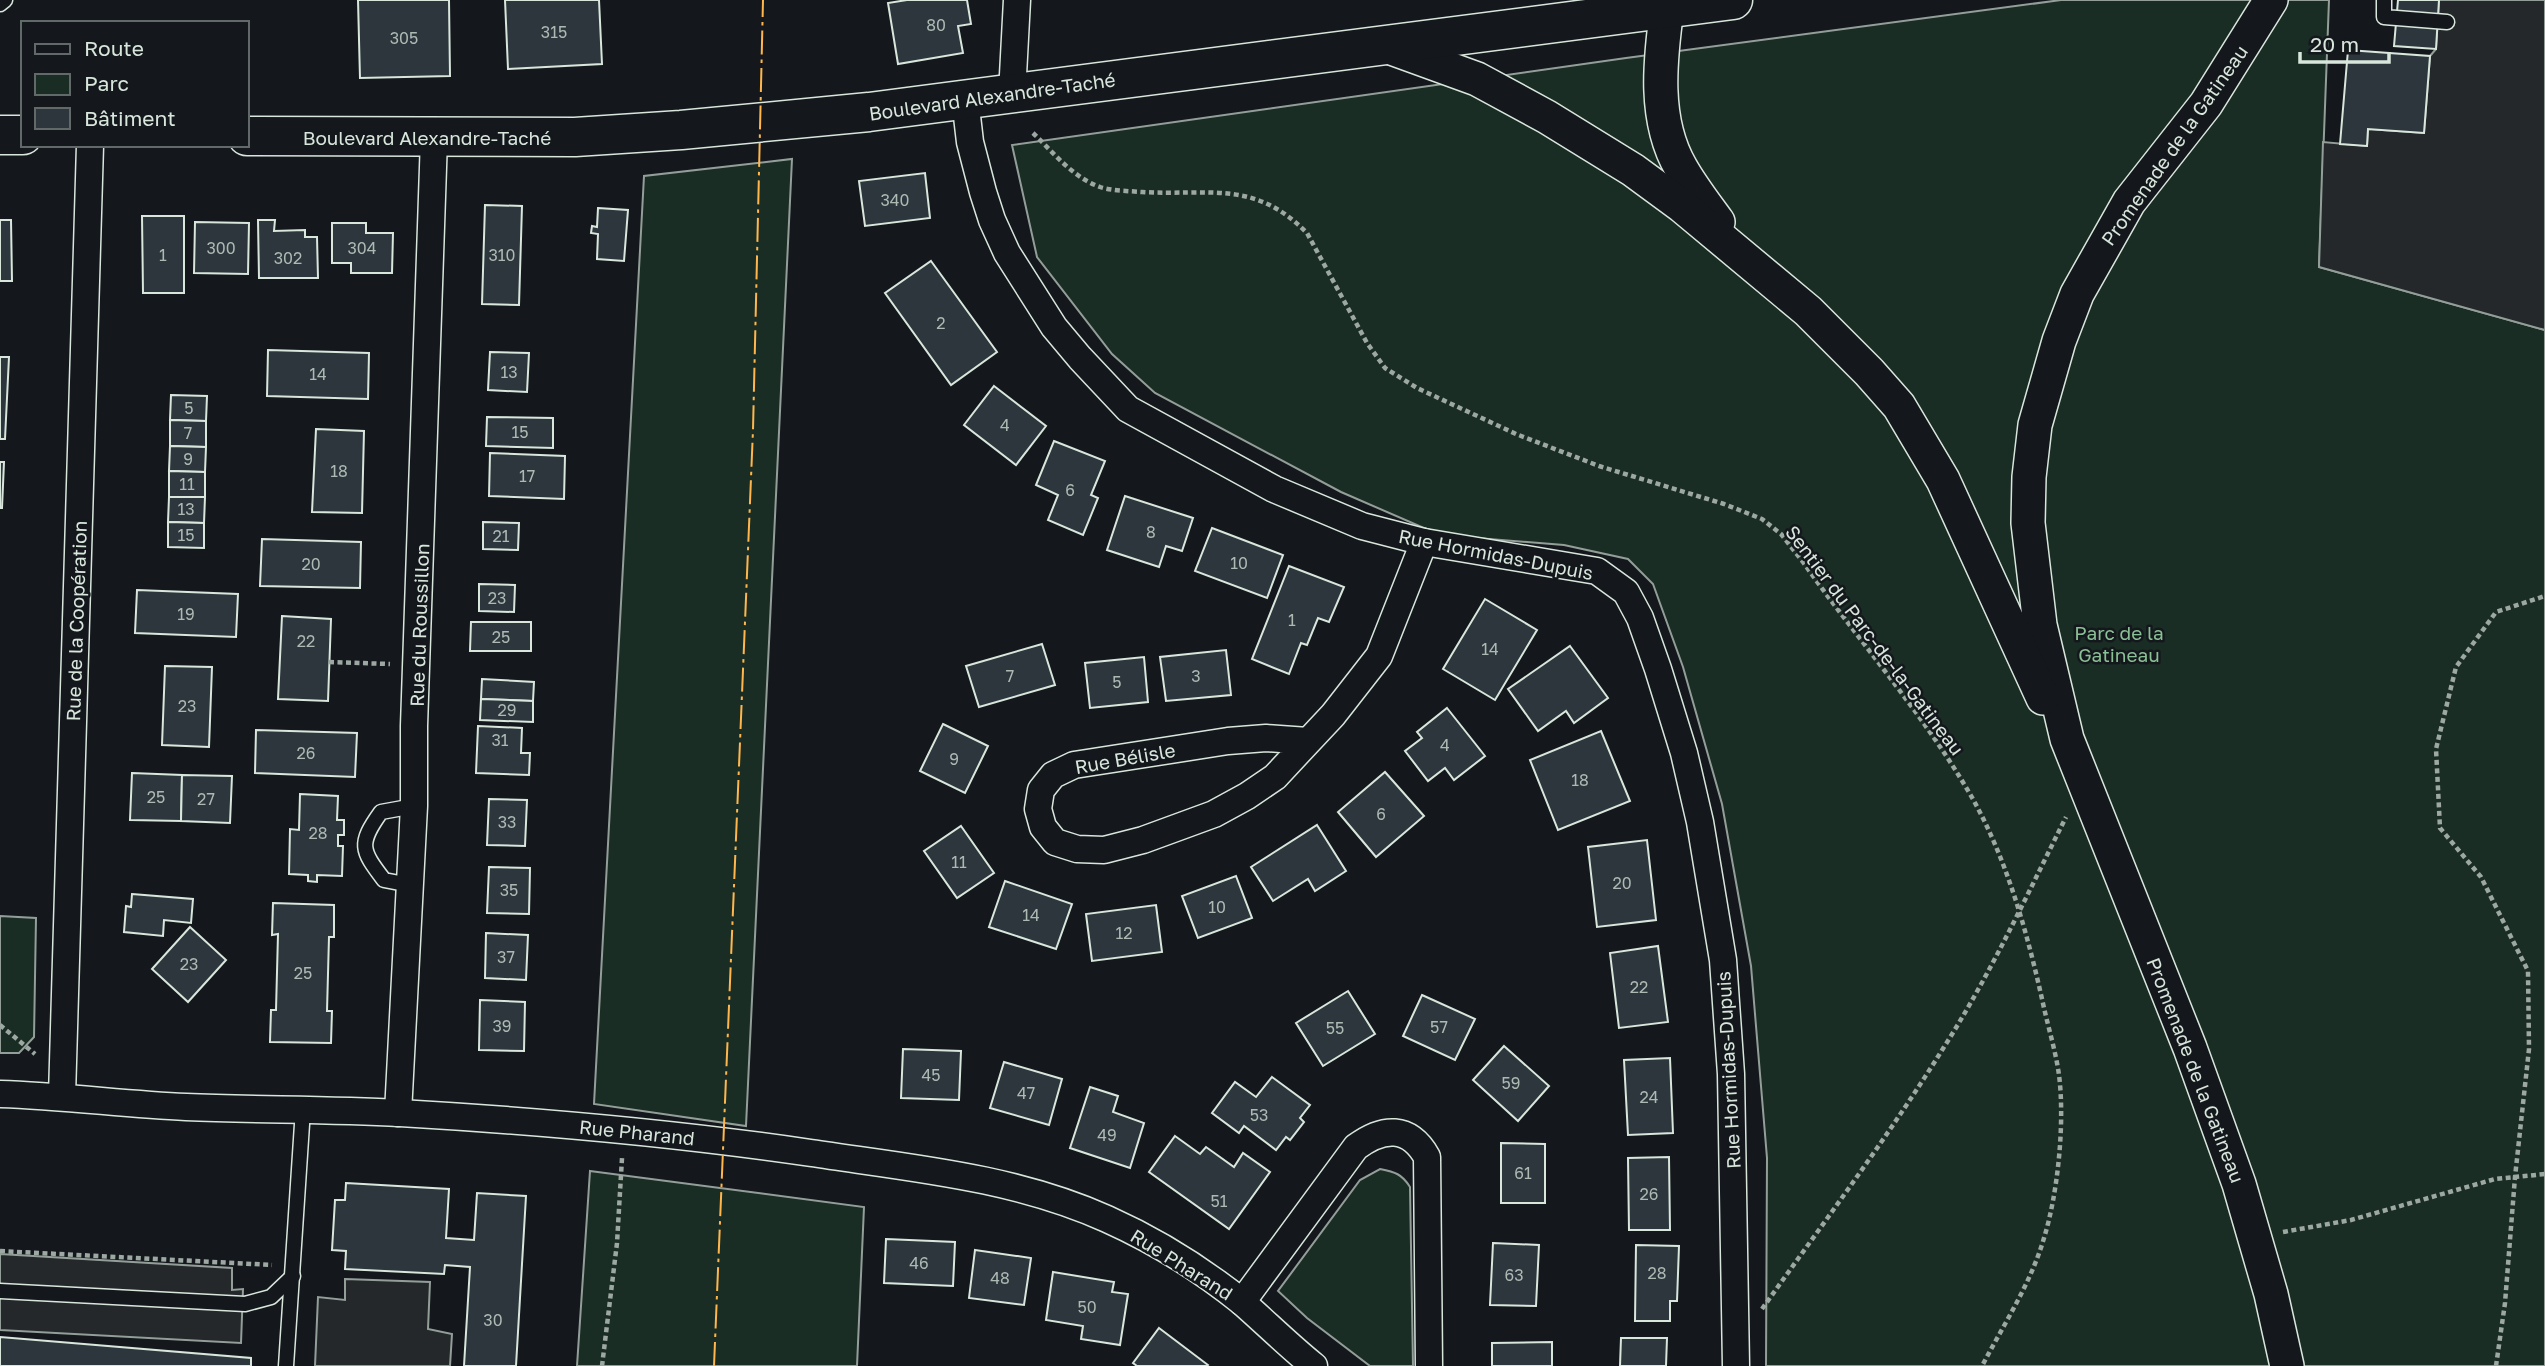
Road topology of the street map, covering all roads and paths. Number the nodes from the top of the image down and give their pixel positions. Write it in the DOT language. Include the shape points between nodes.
graph roads {
  1 [pos="5,0"];
  2 [pos="1017,0"];
  3 [pos="1732,0"];
  4 [pos="2272,0"];
  5 [pos="2384,0"];
  6 [pos="0,4"];
  7 [pos="1647,7"];
  8 [pos="2447,22"];
  9 [pos="1386,46"];
  10 [pos="1012,94"];
  11 [pos="965,99"];
  12 [pos="1033,133"];
  13 [pos="0,135"];
  14 [pos="21,135"];
  15 [pos="248,136"];
  16 [pos="434,138"];
  17 [pos="90,147"];
  18 [pos="1741,256"];
  19 [pos="1424,542"];
  20 [pos="2545,596"];
  21 [pos="330,662"];
  22 [pos="397,665"];
  23 [pos="1308,741"];
  24 [pos="2083,781"];
  25 [pos="414,806"];
  26 [pos="410,886"];
  27 [pos="2019,912"];
  28 [pos="0,1025"];
  29 [pos="39,1056"];
  30 [pos="0,1094"];
  31 [pos="62,1096"];
  32 [pos="303,1109"];
  33 [pos="398,1113"];
  34 [pos="623,1129"];
  35 [pos="2545,1174"];
  36 [pos="2515,1177"];
  37 [pos="2255,1236"];
  38 [pos="0,1251"];
  39 [pos="273,1265"];
  40 [pos="293,1276"];
  41 [pos="0,1291"];
  42 [pos="1242,1302"];
  43 [pos="1736,1356"];
  44 [pos="286,1366"];
  45 [pos="602,1366"];
  46 [pos="1314,1366"];
  47 [pos="1429,1366"];
  48 [pos="1982,1366"];
  49 [pos="2287,1366"];
  50 [pos="2496,1366"];
  1 -- 6 [label="lane"];
  2 -- 10 [label="street"];
  3 -- 7 [label="main road, Boulevard Alexandre-Taché"];
  4 -- 24 [label="street, Promenade de la Gatineau" via="2206,104 2129,202 2101,249 2059,341 2038,414 2029,477 2032,569 2039,625 2067,739"];
  5 -- 8 [label="lane" via="2384,17"];
  7 -- 9 [label="main road, Boulevard Alexandre-Taché"];
  7 -- 18 [label="street, Promenade de la Gatineau" via="1662,107 1679,166"];
  9 -- 10 [label="main road, Boulevard Alexandre-Taché"];
  9 -- 18 [label="street, Promenade de la Gatineau" via="1477,79 1547,117 1643,177"];
  10 -- 11 [label="main road, Boulevard Alexandre-Taché"];
  11 -- 16 [label="main road, Boulevard Alexandre-Taché" via="681,131"];
  11 -- 19 [label="street, Rue Hormidas-Dupuis" via="983,192 1007,253 1054,327 1128,409 1274,489 1362,526"];
  12 -- 27 [label="path, Sentier du Parc-de-la-Gatineau" via="1074,172 1101,187 1171,193 1217,191 1271,204 1307,233 1367,344 1385,368 1428,394 1516,434 1599,466 1724,504 1773,526 1935,741 1970,795"];
  13 -- 14 [label="main road"];
  15 -- 16 [label="main road, Boulevard Alexandre-Taché"];
  16 -- 25 [label="street, Rue du Roussillon"];
  17 -- 31 [label="street, Rue de la Coopération"];
  18 -- 24 [label="street, Promenade de la Gatineau" via="1808,311 1899,406 1966,528"];
  19 -- 23 [label="street, Rue Bélisle" via="1379,656"];
  19 -- 43 [label="street, Rue Hormidas-Dupuis" via="1597,571 1626,592 1640,618 1684,753 1723,960 1731,1074"];
  20 -- 36 [label="path" via="2496,612 2456,667 2436,749 2440,828 2481,877 2528,971 2529,1049"];
  21 -- 22 [label="path"];
  23 -- 23 [label="street, Rue Bélisle" via="1228,741 1074,765 1052,775 1041,790 1038,808 1043,827 1055,842 1077,849 1104,849 1143,840 1214,814 1247,796 1275,776"];
  24 -- 27 [label="path"];
  24 -- 37 [label="street, Promenade de la Gatineau" via="2190,1048"];
  25 -- 26 [label="street, Rue du Roussillon"];
  25 -- 26 [label="lane" via="381,812 366,833 366,856 384,880"];
  26 -- 33 [label="street, Rue du Roussillon"];
  27 -- 43 [label="path" via="1945,1045"];
  27 -- 48 [label="path, Sentier du Parc-de-la-Gatineau" via="2059,1076 2059,1152 2050,1212 2033,1271"];
  28 -- 29 [label="path"];
  30 -- 31 [label="street, Rue Pharand"];
  31 -- 32 [label="street, Rue Pharand" via="181,1107"];
  32 -- 33 [label="street, Rue Pharand"];
  32 -- 40 [label="lane"];
  33 -- 34 [label="street, Rue Pharand"];
  34 -- 42 [label="street, Rue Pharand" via="949,1173 1051,1198 1151,1242"];
  34 -- 45 [label="path" via="617,1243"];
  35 -- 36 [label="path"];
  36 -- 37 [label="path" via="2351,1220"];
  36 -- 50 [label="path"];
  37 -- 49 [label="street, Promenade de la Gatineau"];
  38 -- 39 [label="path"];
  40 -- 41 [label="lane" via="271,1297 245,1304"];
  40 -- 44 [label="lane"];
  42 -- 46 [label="street, Rue Pharand"];
  42 -- 47 [label="street, Rue Pharand" via="1356,1147 1385,1131 1406,1135 1420,1144 1427,1157"];
}
